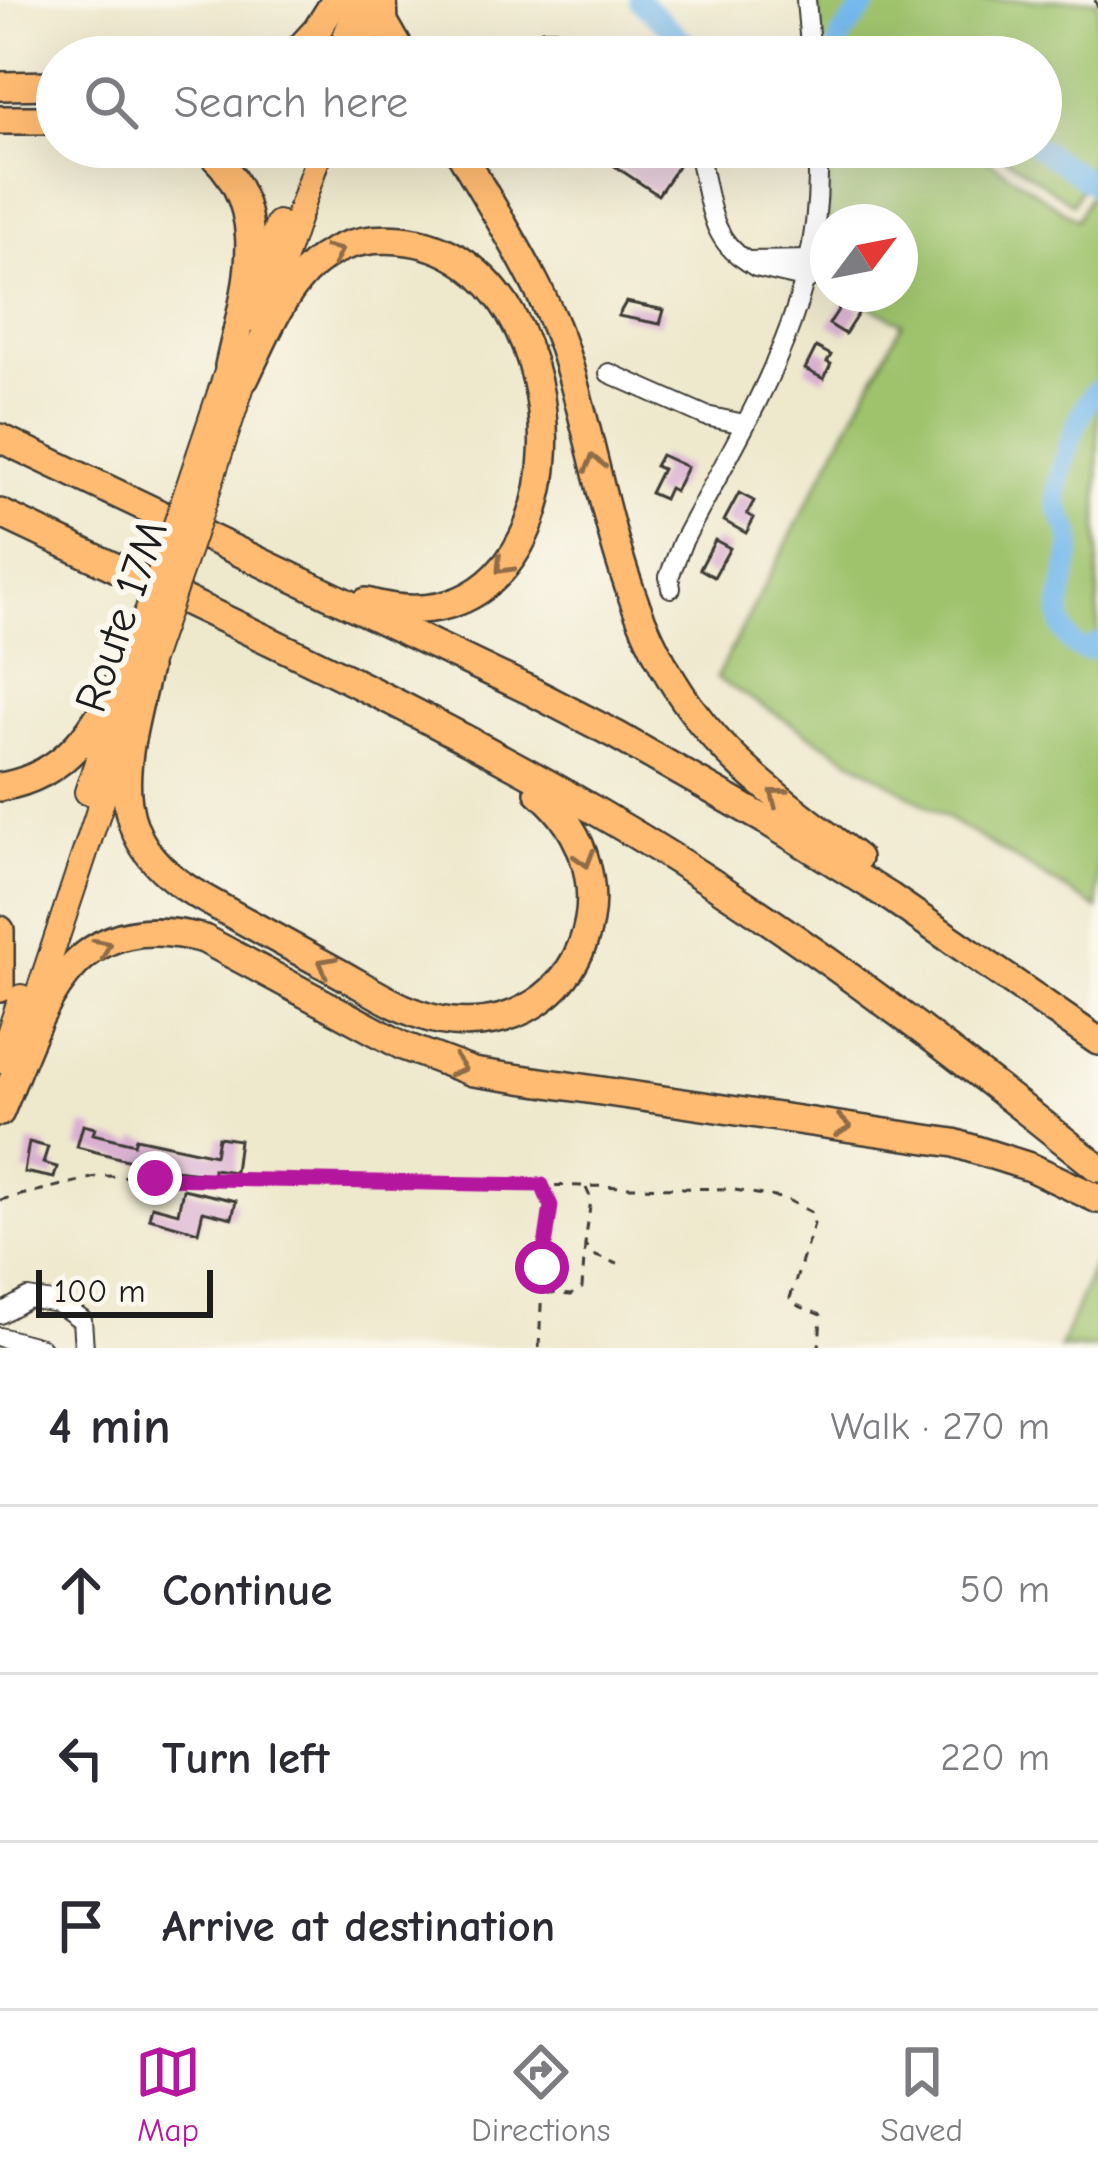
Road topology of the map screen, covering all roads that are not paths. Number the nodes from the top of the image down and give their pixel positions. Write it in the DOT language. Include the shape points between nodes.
graph roads {
  1 [pos="336,0"];
  2 [pos="361,0"];
  3 [pos="383,0"];
  4 [pos="806,0"];
  5 [pos="311,36"];
  6 [pos="345,36"];
  7 [pos="366,36"];
  8 [pos="392,36"];
  9 [pos="809,36"];
  10 [pos="36,85"];
  11 [pos="0,86"];
  12 [pos="0,120"];
  13 [pos="36,120"];
  14 [pos="222,168"];
  15 [pos="298,168"];
  16 [pos="313,168"];
  17 [pos="468,168"];
  18 [pos="702,168"];
  19 [pos="819,168"];
  20 [pos="818,204"];
  21 [pos="810,270"];
  22 [pos="237,372"];
  23 [pos="609,373"];
  24 [pos="744,424"];
  25 [pos="0,438"];
  26 [pos="0,513"];
  27 [pos="0,532"];
  28 [pos="124,572"];
  29 [pos="294,578"];
  30 [pos="671,588"];
  31 [pos="139,663"];
  32 [pos="441,726"];
  33 [pos="0,787"];
  34 [pos="0,930"];
  35 [pos="1002,972"];
  36 [pos="0,988"];
  37 [pos="1098,1040"];
  38 [pos="0,1061"];
  39 [pos="0,1112"];
  40 [pos="1098,1168"];
  41 [pos="1098,1199"];
  42 [pos="0,1314"];
  43 [pos="0,1337"];
  44 [pos="40,1348"];
  45 [pos="84,1348"];
  1 -- 5 [label="highway"];
  2 -- 6 [label="main road"];
  3 -- 7 [label="main road"];
  3 -- 8 [label="highway"];
  4 -- 9 [label="street"];
  10 -- 11 [label="highway"];
  12 -- 13 [label="highway"];
  14 -- 22 [label="highway" via="252,235"];
  15 -- 22 [label="main road, Route 17M"];
  16 -- 22 [label="main road, Route 17M"];
  35 -- 17 [label="highway, one-way" via="758,781 678,690 630,596 557,332"];
  18 -- 21 [label="street" via="712,216 735,254 756,268"];
  19 -- 20 [label="street"];
  21 -- 24 [label="street"];
  22 -- 29 [label="highway, one-way" via="305,271 352,244 407,240 463,262 493,290 527,352 540,400 543,471 516,552 481,587 436,606 392,608"];
  22 -- 31 [label="main road, Route 17M, bridge"];
  23 -- 24 [label="street"];
  24 -- 30 [label="street" via="682,543"];
  25 -- 29 [label="highway"];
  26 -- 28 [label="highway"];
  27 -- 28 [label="highway"];
  28 -- 32 [label="highway"];
  29 -- 35 [label="highway" via="529,689 702,783"];
  32 -- 31 [label="highway, one-way" via="556,806 581,843 592,882 585,938 565,973 522,1009 479,1022 404,1009 162,871 138,839 124,782"];
  31 -- 33 [label="highway" via="67,760"];
  31 -- 38 [label="main road, Route 17M"];
  31 -- 39 [label="main road, Route 17M"];
  32 -- 40 [label="highway" via="595,811 800,941"];
  34 -- 36 [label="highway"];
  35 -- 37 [label="highway"];
  39 -- 41 [label="highway, one-way" via="48,996 68,969 114,940 168,932 204,939 403,1046 473,1072 939,1140 1030,1167"];
  42 -- 45 [label="street" via="28,1298 58,1303 82,1320"];
  43 -- 44 [label="street"];
}
